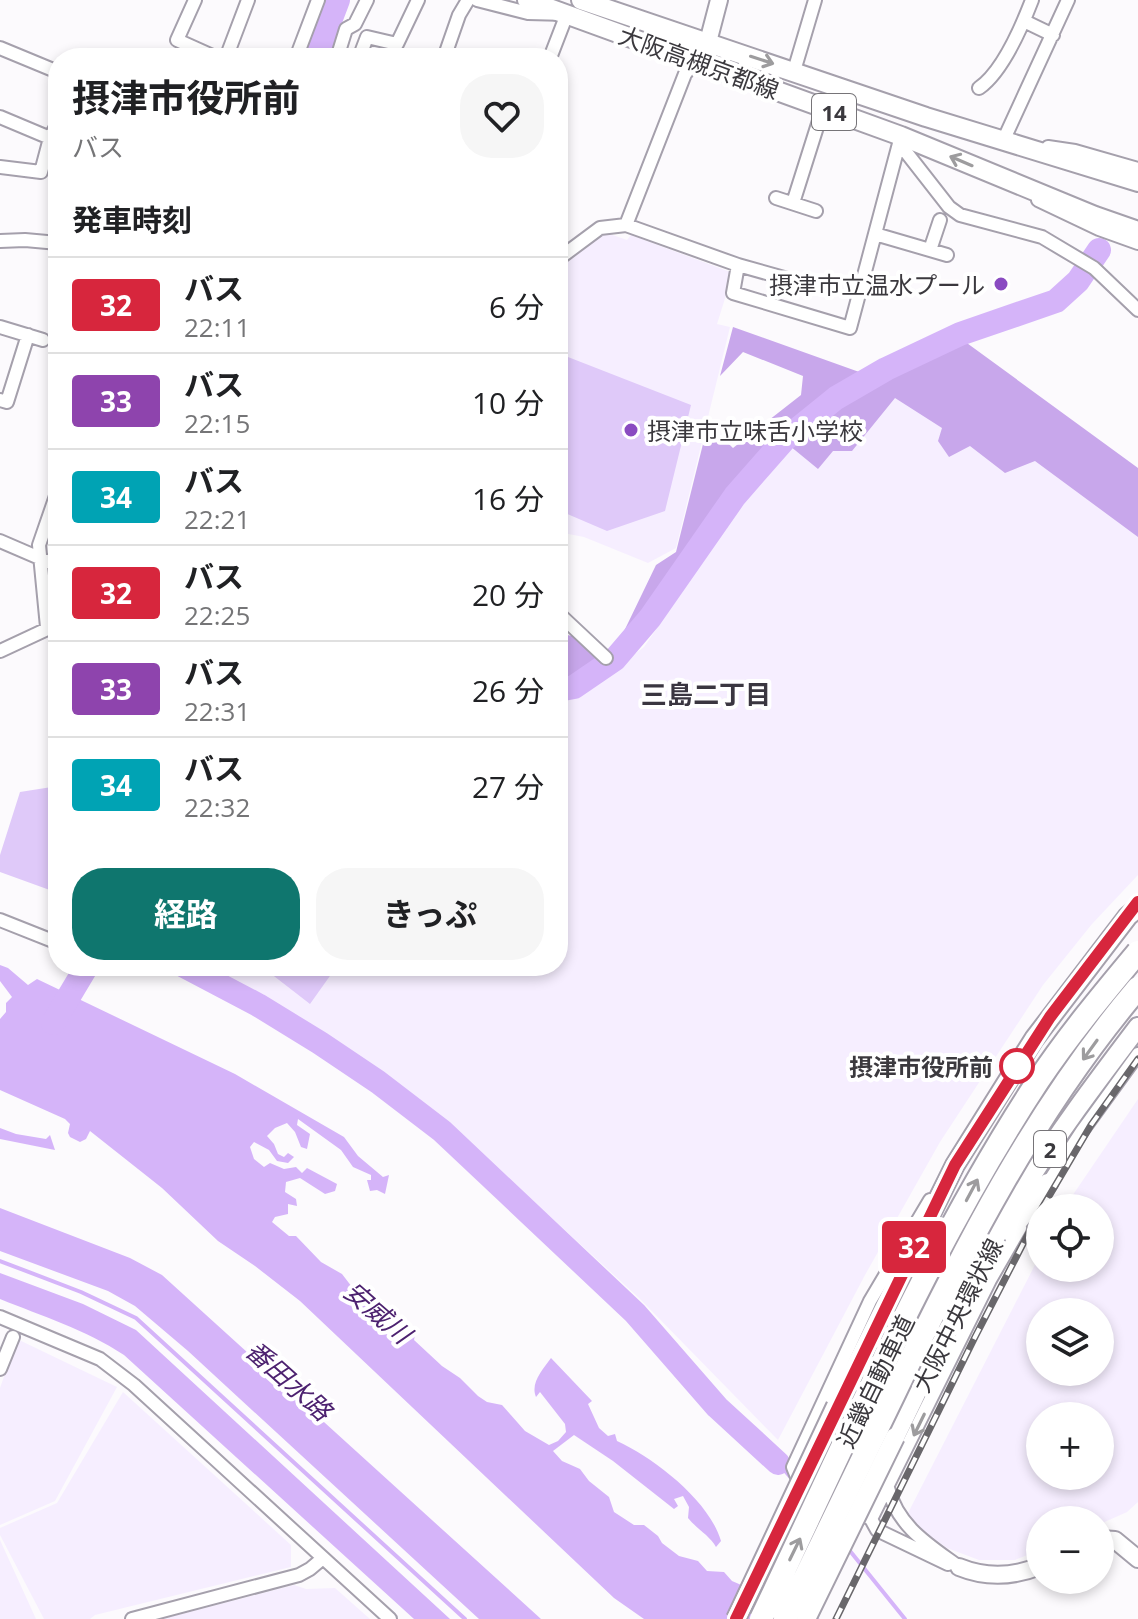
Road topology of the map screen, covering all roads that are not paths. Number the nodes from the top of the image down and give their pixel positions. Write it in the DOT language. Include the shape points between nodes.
graph roads {
  1 [pos="195,0"];
  2 [pos="248,0"];
  3 [pos="318,0"];
  4 [pos="367,0"];
  5 [pos="418,0"];
  6 [pos="468,0"];
  7 [pos="477,0"];
  8 [pos="527,0"];
  9 [pos="581,0"];
  10 [pos="719,0"];
  11 [pos="815,0"];
  12 [pos="1032,0"];
  13 [pos="1068,0"];
  14 [pos="567,14"];
  15 [pos="1024,21"];
  16 [pos="1053,35"];
  17 [pos="708,42"];
  18 [pos="0,48"];
  19 [pos="195,48"];
  20 [pos="230,48"];
  21 [pos="300,48"];
  22 [pos="340,48"];
  23 [pos="363,48"];
  24 [pos="447,48"];
  25 [pos="554,48"];
  26 [pos="695,61"];
  27 [pos="48,68"];
  28 [pos="794,71"];
  29 [pos="979,88"];
  30 [pos="823,108"];
  31 [pos="0,117"];
  32 [pos="48,137"];
  33 [pos="900,139"];
  34 [pos="1004,139"];
  35 [pos="48,146"];
  36 [pos="0,167"];
  37 [pos="1138,169"];
  38 [pos="991,174"];
  39 [pos="1138,182"];
  40 [pos="776,198"];
  41 [pos="793,203"];
  42 [pos="816,211"];
  43 [pos="940,220"];
  44 [pos="626,225"];
  45 [pos="1138,231"];
  46 [pos="875,234"];
  47 [pos="0,241"];
  48 [pos="48,242"];
  49 [pos="1138,243"];
  50 [pos="930,250"];
  51 [pos="568,252"];
  52 [pos="947,255"];
  53 [pos="738,265"];
  54 [pos="809,285"];
  55 [pos="1138,310"];
  56 [pos="0,327"];
  57 [pos="28,335"];
  58 [pos="43,340"];
  59 [pos="0,400"];
  60 [pos="48,519"];
  61 [pos="0,541"];
  62 [pos="39,557"];
  63 [pos="48,561"];
  64 [pos="48,601"];
  65 [pos="568,622"];
  66 [pos="48,628"];
  67 [pos="0,651"];
  68 [pos="606,658"];
  69 [pos="1135,909"];
  70 [pos="0,920"];
  71 [pos="48,939"];
  72 [pos="1138,952"];
  73 [pos="1138,988"];
  74 [pos="1138,1027"];
  75 [pos="1138,1054"];
  76 [pos="955,1165"];
  77 [pos="1048,1183"];
  78 [pos="974,1278"];
  79 [pos="0,1317"];
  80 [pos="13,1337"];
  81 [pos="0,1369"];
  82 [pos="888,1488"];
  83 [pos="871,1519"];
  84 [pos="1114,1540"];
  85 [pos="323,1558"];
  86 [pos="1138,1559"];
  87 [pos="959,1567"];
  88 [pos="1026,1570"];
  89 [pos="132,1619"];
  90 [pos="390,1619"];
  91 [pos="736,1619"];
  92 [pos="761,1619"];
  93 [pos="785,1619"];
  94 [pos="806,1619"];
  1 -- 19 [label="street" via="177,40"];
  2 -- 20 [label="street"];
  3 -- 21 [label="street"];
  4 -- 22 [label="street" via="355,24 346,29"];
  5 -- 23 [label="street" via="397,44 367,37"];
  6 -- 24 [label="street"];
  7 -- 14 [label="street" via="528,13"];
  8 -- 14 [label="main road, 大阪高槻京都線 / 14"];
  9 -- 17 [label="main road, 大阪高槻京都線 / 14"];
  10 -- 17 [label="street"];
  11 -- 28 [label="street"];
  12 -- 15 [label="street"];
  13 -- 16 [label="street"];
  14 -- 25 [label="street"];
  14 -- 26 [label="main road, 大阪高槻京都線 / 14"];
  15 -- 16 [label="street"];
  15 -- 29 [label="street" via="990,81"];
  16 -- 34 [label="street"];
  17 -- 26 [label="street"];
  17 -- 28 [label="main road, 大阪高槻京都線 / 14, one-way"];
  18 -- 27 [label="street"];
  26 -- 30 [label="main road, 大阪高槻京都線 / 14"];
  26 -- 44 [label="street" via="685,74"];
  28 -- 34 [label="main road, 大阪高槻京都線 / 14"];
  30 -- 33 [label="main road, 大阪高槻京都線 / 14"];
  30 -- 41 [label="street"];
  31 -- 32 [label="street"];
  38 -- 33 [label="main road, 大阪高槻京都線 / 14, one-way"];
  33 -- 46 [label="street"];
  33 -- 55 [label="street" via="960,215 1042,237 1090,266"];
  34 -- 37 [label="street"];
  34 -- 39 [label="main road, 大阪高槻京都線 / 14"];
  35 -- 36 [label="street" via="41,172"];
  38 -- 45 [label="main road, 大阪高槻京都線 / 14"];
  38 -- 49 [label="street" via="1058,211"];
  40 -- 41 [label="street"];
  41 -- 42 [label="street"];
  43 -- 50 [label="street"];
  44 -- 51 [label="street" via="600,228"];
  44 -- 53 [label="street"];
  46 -- 50 [label="street"];
  46 -- 53 [label="street" via="850,328 733,293"];
  47 -- 48 [label="street"];
  50 -- 52 [label="street"];
  53 -- 54 [label="street"];
  56 -- 57 [label="street"];
  57 -- 58 [label="street"];
  57 -- 59 [label="street" via="7,402"];
  60 -- 62 [label="street"];
  61 -- 62 [label="street"];
  62 -- 63 [label="street"];
  62 -- 64 [label="street"];
  65 -- 68 [label="street"];
  66 -- 67 [label="street"];
  69 -- 76 [label="main road" via="1050,1017"];
  70 -- 71 [label="street"];
  92 -- 72 [label="highway, 近畿自動車道, one-way, bridge" via="914,1299 984,1167 1039,1079"];
  73 -- 93 [label="highway, 近畿自動車道, one-way, bridge" via="1059,1093 1004,1180 934,1311"];
  74 -- 78 [label="main road, 大阪中央環状線 / 2" via="1085,1095"];
  75 -- 77 [label="street"];
  76 -- 83 [label="street" via="870,1301 793,1467 799,1482"];
  76 -- 91 [label="main road, bridge"];
  77 -- 78 [label="main road"];
  77 -- 82 [label="street, one-way" via="1001,1260"];
  78 -- 94 [label="main road, 大阪中央環状線 / 2, bridge"];
  79 -- 85 [label="street" via="100,1359"];
  80 -- 81 [label="street"];
  82 -- 83 [label="street"];
  82 -- 87 [label="street" via="906,1525"];
  83 -- 87 [label="street" via="877,1530"];
  84 -- 86 [label="street"];
  85 -- 89 [label="street" via="299,1575"];
  85 -- 90 [label="street"];
  87 -- 88 [label="street" via="991,1575"];
}
